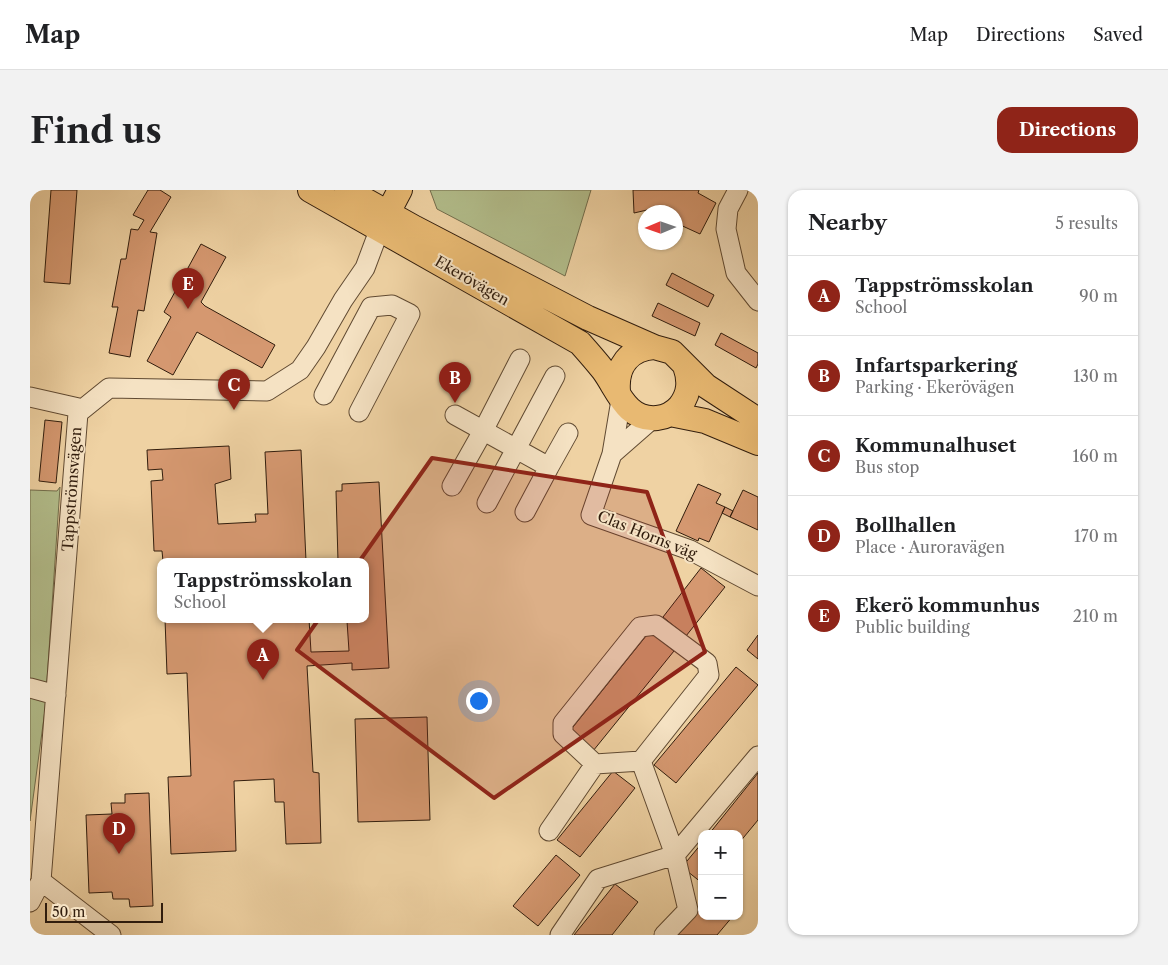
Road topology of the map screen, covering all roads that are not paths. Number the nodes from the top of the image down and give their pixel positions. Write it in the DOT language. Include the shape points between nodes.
graph roads {
  1 [pos="310,190"];
  2 [pos="347,190"];
  3 [pos="400,190"];
  4 [pos="738,190"];
  5 [pos="384,221"];
  6 [pos="758,300"];
  7 [pos="654,347"];
  8 [pos="520,359"];
  9 [pos="684,366"];
  10 [pos="555,376"];
  11 [pos="324,395"];
  12 [pos="620,395"];
  13 [pos="30,397"];
  14 [pos="83,409"];
  15 [pos="359,412"];
  16 [pos="455,415"];
  17 [pos="661,416"];
  18 [pos="758,420"];
  19 [pos="483,431"];
  20 [pos="568,433"];
  21 [pos="758,443"];
  22 [pos="516,449"];
  23 [pos="612,454"];
  24 [pos="549,467"];
  25 [pos="452,486"];
  26 [pos="487,503"];
  27 [pos="525,512"];
  28 [pos="758,586"];
  29 [pos="30,688"];
  30 [pos="56,695"];
  31 [pos="758,756"];
  32 [pos="641,761"];
  33 [pos="595,764"];
  34 [pos="549,831"];
  35 [pos="675,855"];
  36 [pos="41,881"];
  37 [pos="30,902"];
  38 [pos="111,935"];
  39 [pos="560,935"];
  40 [pos="664,935"];
  1 -- 5 [label="main road, Ekerövägen"];
  2 -- 5 [label="main road, Ekerövägen"];
  3 -- 5 [label="main road"];
  4 -- 6 [label="street" via="728,209 726,229 736,273"];
  5 -- 7 [label="main road, Ekerövägen"];
  5 -- 12 [label="main road, Ekerövägen" via="580,344"];
  5 -- 14 [label="street, Tappströmsvägen" via="365,268 342,300 316,347 300,370 267,392 109,388"];
  7 -- 9 [label="main road, Ekerövägen" via="672,352"];
  7 -- 12 [label="main road" via="636,351 622,363 617,381"];
  8 -- 19 [label="street"];
  9 -- 17 [label="main road" via="689,384 687,393 678,409"];
  9 -- 18 [label="main road, Ekerövägen" via="706,386"];
  10 -- 22 [label="street"];
  11 -- 15 [label="street" via="371,307 392,305 410,314"];
  12 -- 17 [label="main road, Ekerövägen" via="634,413 643,417"];
  12 -- 23 [label="street, Clas Horns väg"];
  13 -- 14 [label="street"];
  14 -- 30 [label="street, Tappströmsvägen" via="78,413"];
  16 -- 19 [label="street"];
  17 -- 21 [label="main road, Ekerövägen" via="705,421"];
  17 -- 23 [label="street, Clas Horns väg"];
  19 -- 22 [label="street"];
  19 -- 25 [label="street"];
  20 -- 24 [label="street"];
  22 -- 24 [label="street"];
  22 -- 26 [label="street"];
  23 -- 28 [label="street, Clas Horns väg" via="591,515 690,550"];
  24 -- 27 [label="street"];
  29 -- 30 [label="street"];
  30 -- 36 [label="street, Tappströmsvägen"];
  31 -- 35 [label="street"];
  32 -- 33 [label="street"];
  32 -- 33 [label="street" via="709,675 707,663 656,626 640,627 563,723 563,734"];
  32 -- 35 [label="street"];
  33 -- 34 [label="street"];
  35 -- 39 [label="street" via="598,879"];
  35 -- 40 [label="street" via="688,910"];
  36 -- 37 [label="street, Tappströmsvägen"];
  36 -- 38 [label="street"];
}
